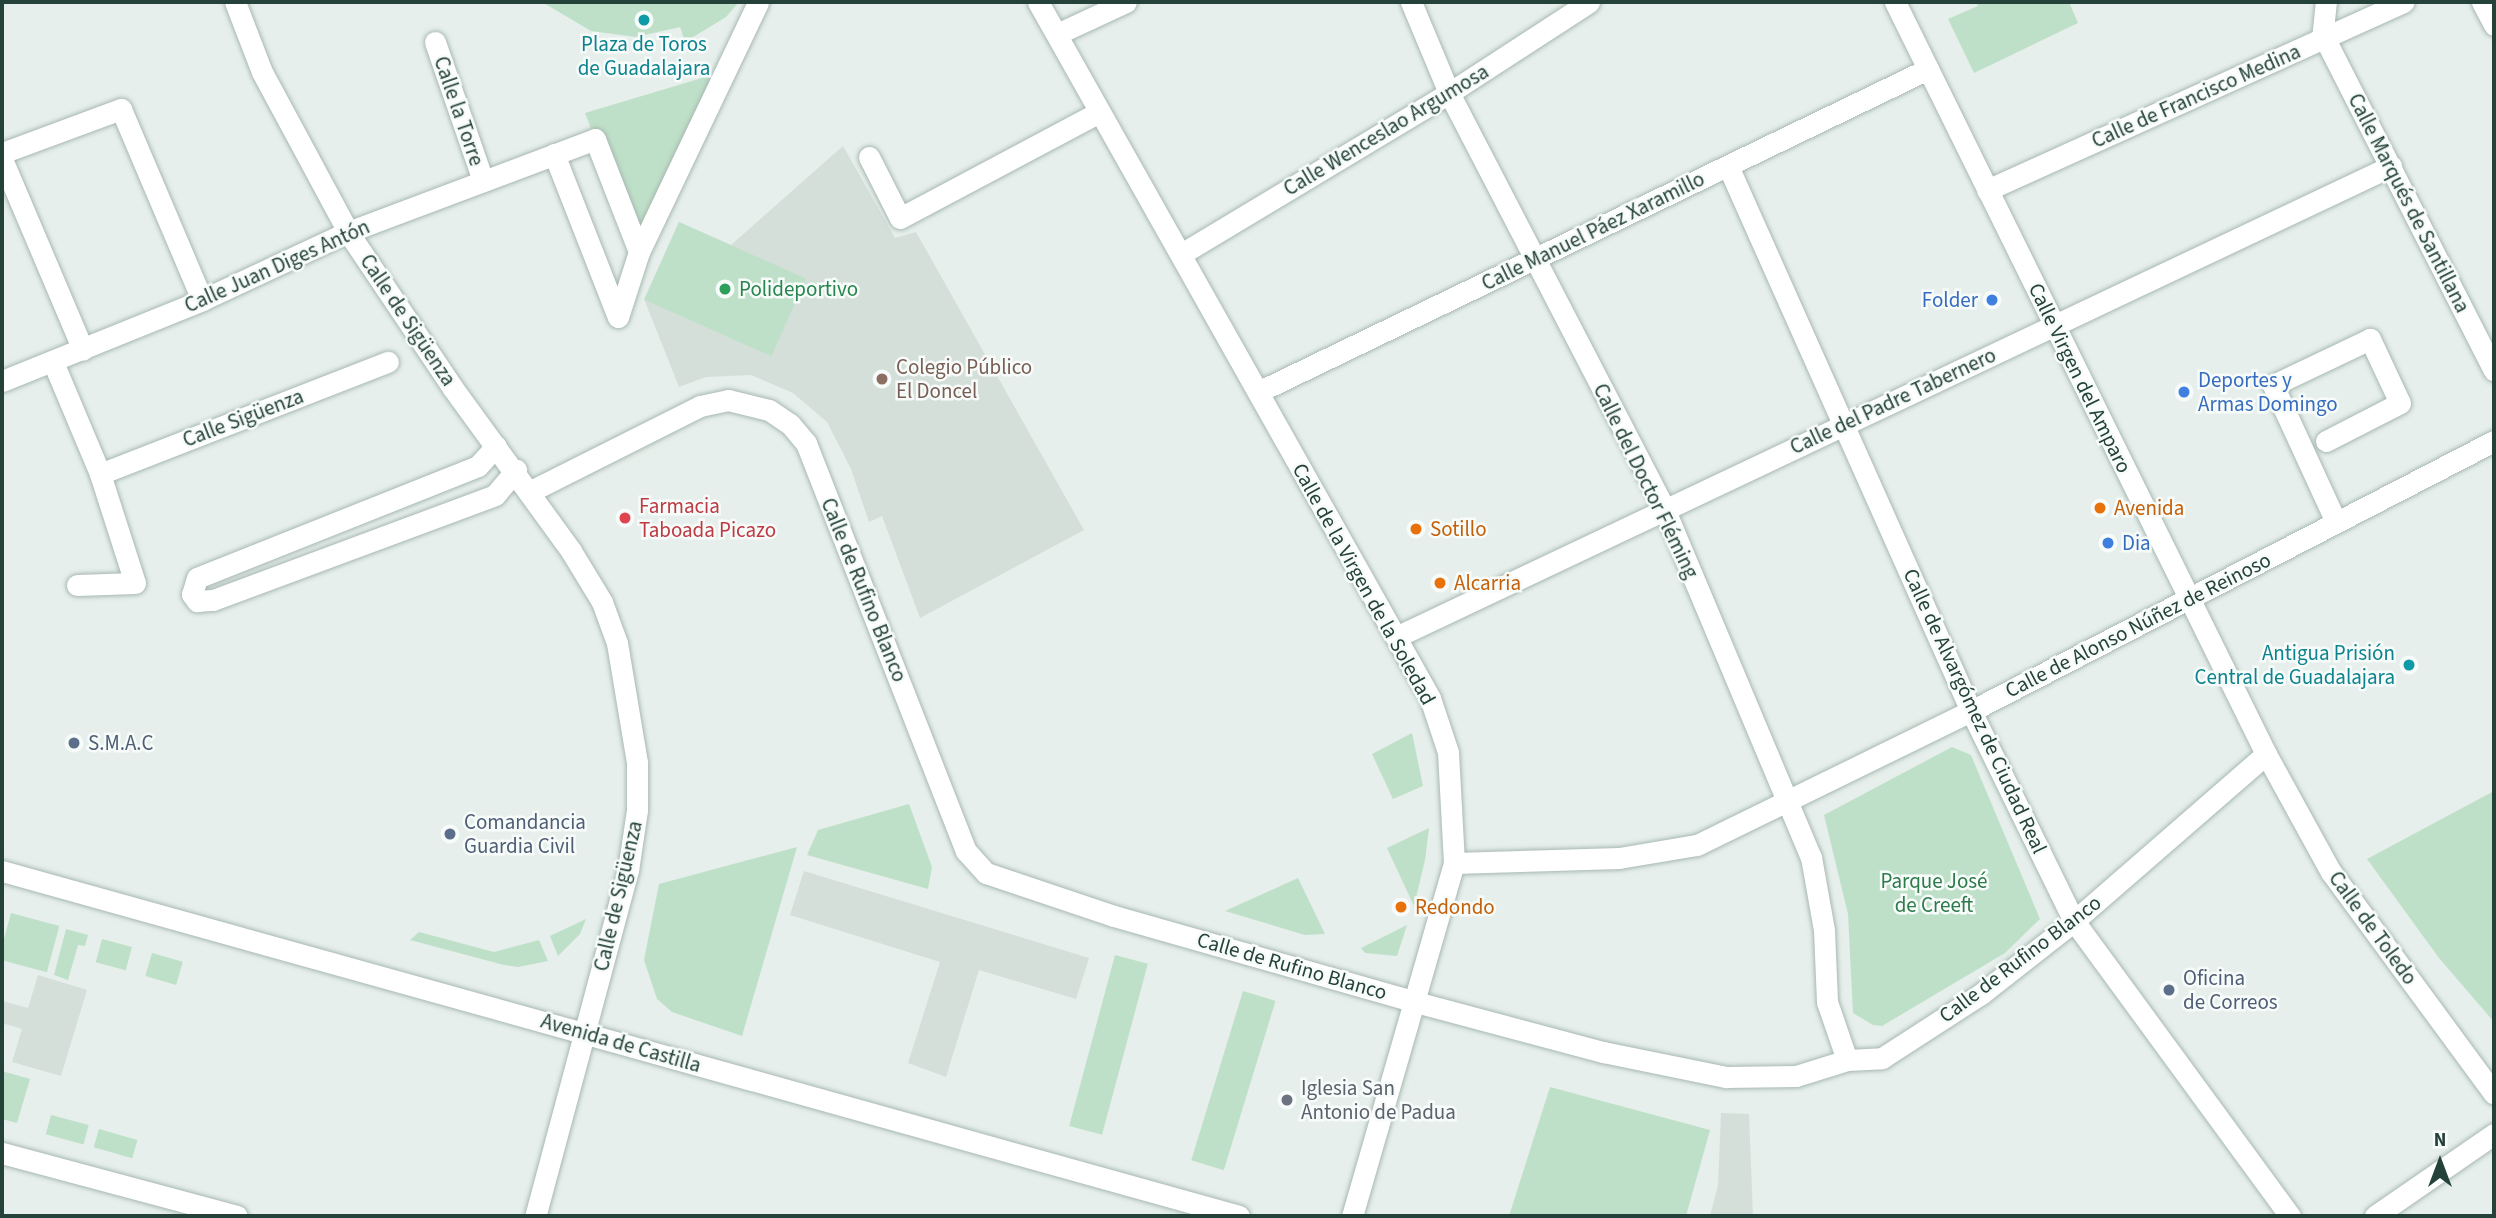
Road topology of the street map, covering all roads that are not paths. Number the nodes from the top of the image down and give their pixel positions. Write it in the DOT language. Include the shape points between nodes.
graph roads {
  1 [pos="235,2"];
  2 [pos="758,2"];
  3 [pos="1038,2"];
  4 [pos="1126,2"];
  5 [pos="1411,2"];
  6 [pos="1589,2"];
  7 [pos="1895,2"];
  8 [pos="2326,2"];
  9 [pos="2403,2"];
  10 [pos="2482,2"];
  11 [pos="2494,25"];
  12 [pos="1057,34"];
  13 [pos="2323,38"];
  14 [pos="435,42"];
  15 [pos="1928,69"];
  16 [pos="1449,93"];
  17 [pos="1100,112"];
  18 [pos="2,153"];
  19 [pos="554,154"];
  20 [pos="869,157"];
  21 [pos="2,159"];
  22 [pos="1728,166"];
  23 [pos="2390,166"];
  24 [pos="483,181"];
  25 [pos="1987,190"];
  26 [pos="348,232"];
  27 [pos="639,252"];
  28 [pos="1181,254"];
  29 [pos="1535,260"];
  30 [pos="202,300"];
  31 [pos="2055,325"];
  32 [pos="83,350"];
  33 [pos="53,362"];
  34 [pos="387,362"];
  35 [pos="2494,370"];
  36 [pos="2,382"];
  37 [pos="1258,392"];
  38 [pos="1844,422"];
  39 [pos="2326,440"];
  40 [pos="2494,441"];
  41 [pos="496,446"];
  42 [pos="516,470"];
  43 [pos="100,474"];
  44 [pos="531,491"];
  45 [pos="1664,508"];
  46 [pos="2336,520"];
  47 [pos="77,585"];
  48 [pos="2189,601"];
  49 [pos="1396,637"];
  50 [pos="1971,711"];
  51 [pos="2266,754"];
  52 [pos="1786,803"];
  53 [pos="1454,863"];
  54 [pos="2,871"];
  55 [pos="2074,921"];
  56 [pos="1416,1002"];
  57 [pos="587,1033"];
  58 [pos="1847,1060"];
  59 [pos="2494,1094"];
  60 [pos="2494,1134"];
  61 [pos="2,1153"];
  62 [pos="237,1216"];
  63 [pos="535,1216"];
  64 [pos="1239,1216"];
  65 [pos="1352,1216"];
  66 [pos="2290,1216"];
  67 [pos="2375,1216"];
  1 -- 26 [label="street, Calle de Sigüenza" via="262,72"];
  2 -- 27 [label="street"];
  3 -- 12 [label="street, Calle de la Virgen de la Soledad"];
  4 -- 12 [label="street"];
  5 -- 16 [label="street, Calle del Doctor Fléming"];
  6 -- 16 [label="street, Calle Wenceslao Argumosa"];
  7 -- 15 [label="street, Calle Virgen del Amparo"];
  8 -- 13 [label="street"];
  9 -- 13 [label="street, Calle de Francisco Medina"];
  10 -- 11 [label="street"];
  12 -- 17 [label="street, Calle de la Virgen de la Soledad"];
  13 -- 23 [label="street, Calle Marqués de Santillana"];
  13 -- 25 [label="street, Calle de Francisco Medina"];
  14 -- 24 [label="street, Calle la Torre"];
  15 -- 22 [label="street, Calle Manuel Páez Xaramillo"];
  15 -- 25 [label="street, Calle Virgen del Amparo"];
  16 -- 28 [label="street, Calle Wenceslao Argumosa"];
  16 -- 29 [label="street, Calle del Doctor Fléming"];
  17 -- 20 [label="street" via="900,218"];
  17 -- 28 [label="street, Calle de la Virgen de la Soledad"];
  18 -- 30 [label="street" via="121,109"];
  19 -- 24 [label="street, Calle Juan Diges Antón"];
  19 -- 27 [label="street, Calle Juan Diges Antón" via="595,139"];
  19 -- 27 [label="street" via="618,317"];
  21 -- 32 [label="street"];
  22 -- 29 [label="street, Calle Manuel Páez Xaramillo"];
  22 -- 38 [label="street, Calle de Alvargómez de Ciudad Real"];
  23 -- 31 [label="street, Calle del Padre Tabernero"];
  23 -- 35 [label="street, Calle Marqués de Santillana"];
  24 -- 26 [label="street, Calle Juan Diges Antón"];
  25 -- 31 [label="street, Calle Virgen del Amparo"];
  26 -- 30 [label="street, Calle Juan Diges Antón"];
  26 -- 41 [label="street, Calle de Sigüenza"];
  28 -- 37 [label="street, Calle de la Virgen de la Soledad"];
  29 -- 37 [label="street, Calle Manuel Páez Xaramillo"];
  29 -- 45 [label="street, Calle del Doctor Fléming"];
  30 -- 32 [label="street, Calle Juan Diges Antón"];
  31 -- 38 [label="street, Calle del Padre Tabernero"];
  31 -- 48 [label="street, Calle Virgen del Amparo"];
  32 -- 33 [label="street, Calle Juan Diges Antón"];
  33 -- 36 [label="street, Calle Juan Diges Antón"];
  33 -- 43 [label="street"];
  34 -- 43 [label="street, Calle Sigüenza"];
  37 -- 49 [label="street, Calle de la Virgen de la Soledad"];
  38 -- 45 [label="street, Calle del Padre Tabernero"];
  38 -- 50 [label="street, Calle de Alvargómez de Ciudad Real"];
  39 -- 46 [label="street" via="2400,402 2370,339 2273,385"];
  40 -- 46 [label="street, Calle de Alonso Núñez de Reinoso"];
  41 -- 42 [label="street, Calle de Sigüenza"];
  41 -- 42 [label="street" via="478,466 197,578 192,594 197,601 213,600 495,495"];
  42 -- 44 [label="street, Calle de Sigüenza"];
  43 -- 47 [label="street" via="135,583"];
  44 -- 56 [label="street, Calle de Rufino Blanco" via="700,406 728,400 769,410 790,424 806,443 966,851 986,873 1114,916"];
  44 -- 57 [label="street, Calle de Sigüenza" via="602,602 628,689 637,762 637,810 628,870"];
  45 -- 49 [label="street, Calle del Padre Tabernero"];
  45 -- 52 [label="street, Calle del Doctor Fléming"];
  46 -- 48 [label="street, Calle de Alonso Núñez de Reinoso"];
  48 -- 50 [label="street, Calle de Alonso Núñez de Reinoso"];
  48 -- 51 [label="street, Calle Virgen del Amparo"];
  49 -- 53 [label="street, Calle de la Virgen de la Soledad" via="1430,698 1448,752"];
  50 -- 52 [label="street, Calle de Alonso Núñez de Reinoso"];
  50 -- 55 [label="street, Calle de Alvargómez de Ciudad Real"];
  51 -- 55 [label="street, Calle de Rufino Blanco"];
  51 -- 59 [label="street, Calle de Toledo" via="2331,872"];
  52 -- 53 [label="street, Calle de Alonso Núñez de Reinoso" via="1697,845 1619,858"];
  52 -- 58 [label="street, Calle del Doctor Fléming" via="1811,857 1824,930 1827,1002"];
  53 -- 56 [label="street, Calle de la Virgen de la Soledad"];
  54 -- 57 [label="street, Avenida de Castilla"];
  55 -- 58 [label="street, Calle de Rufino Blanco" via="1981,994 1882,1058"];
  55 -- 66 [label="street, Calle de Alvargómez de Ciudad Real"];
  56 -- 58 [label="street, Calle de Rufino Blanco" via="1603,1052 1726,1077 1796,1076"];
  56 -- 65 [label="street, Calle de la Virgen de la Soledad"];
  57 -- 63 [label="street, Calle de Sigüenza"];
  57 -- 64 [label="street, Avenida de Castilla"];
  60 -- 67 [label="street"];
  61 -- 62 [label="street"];
}
